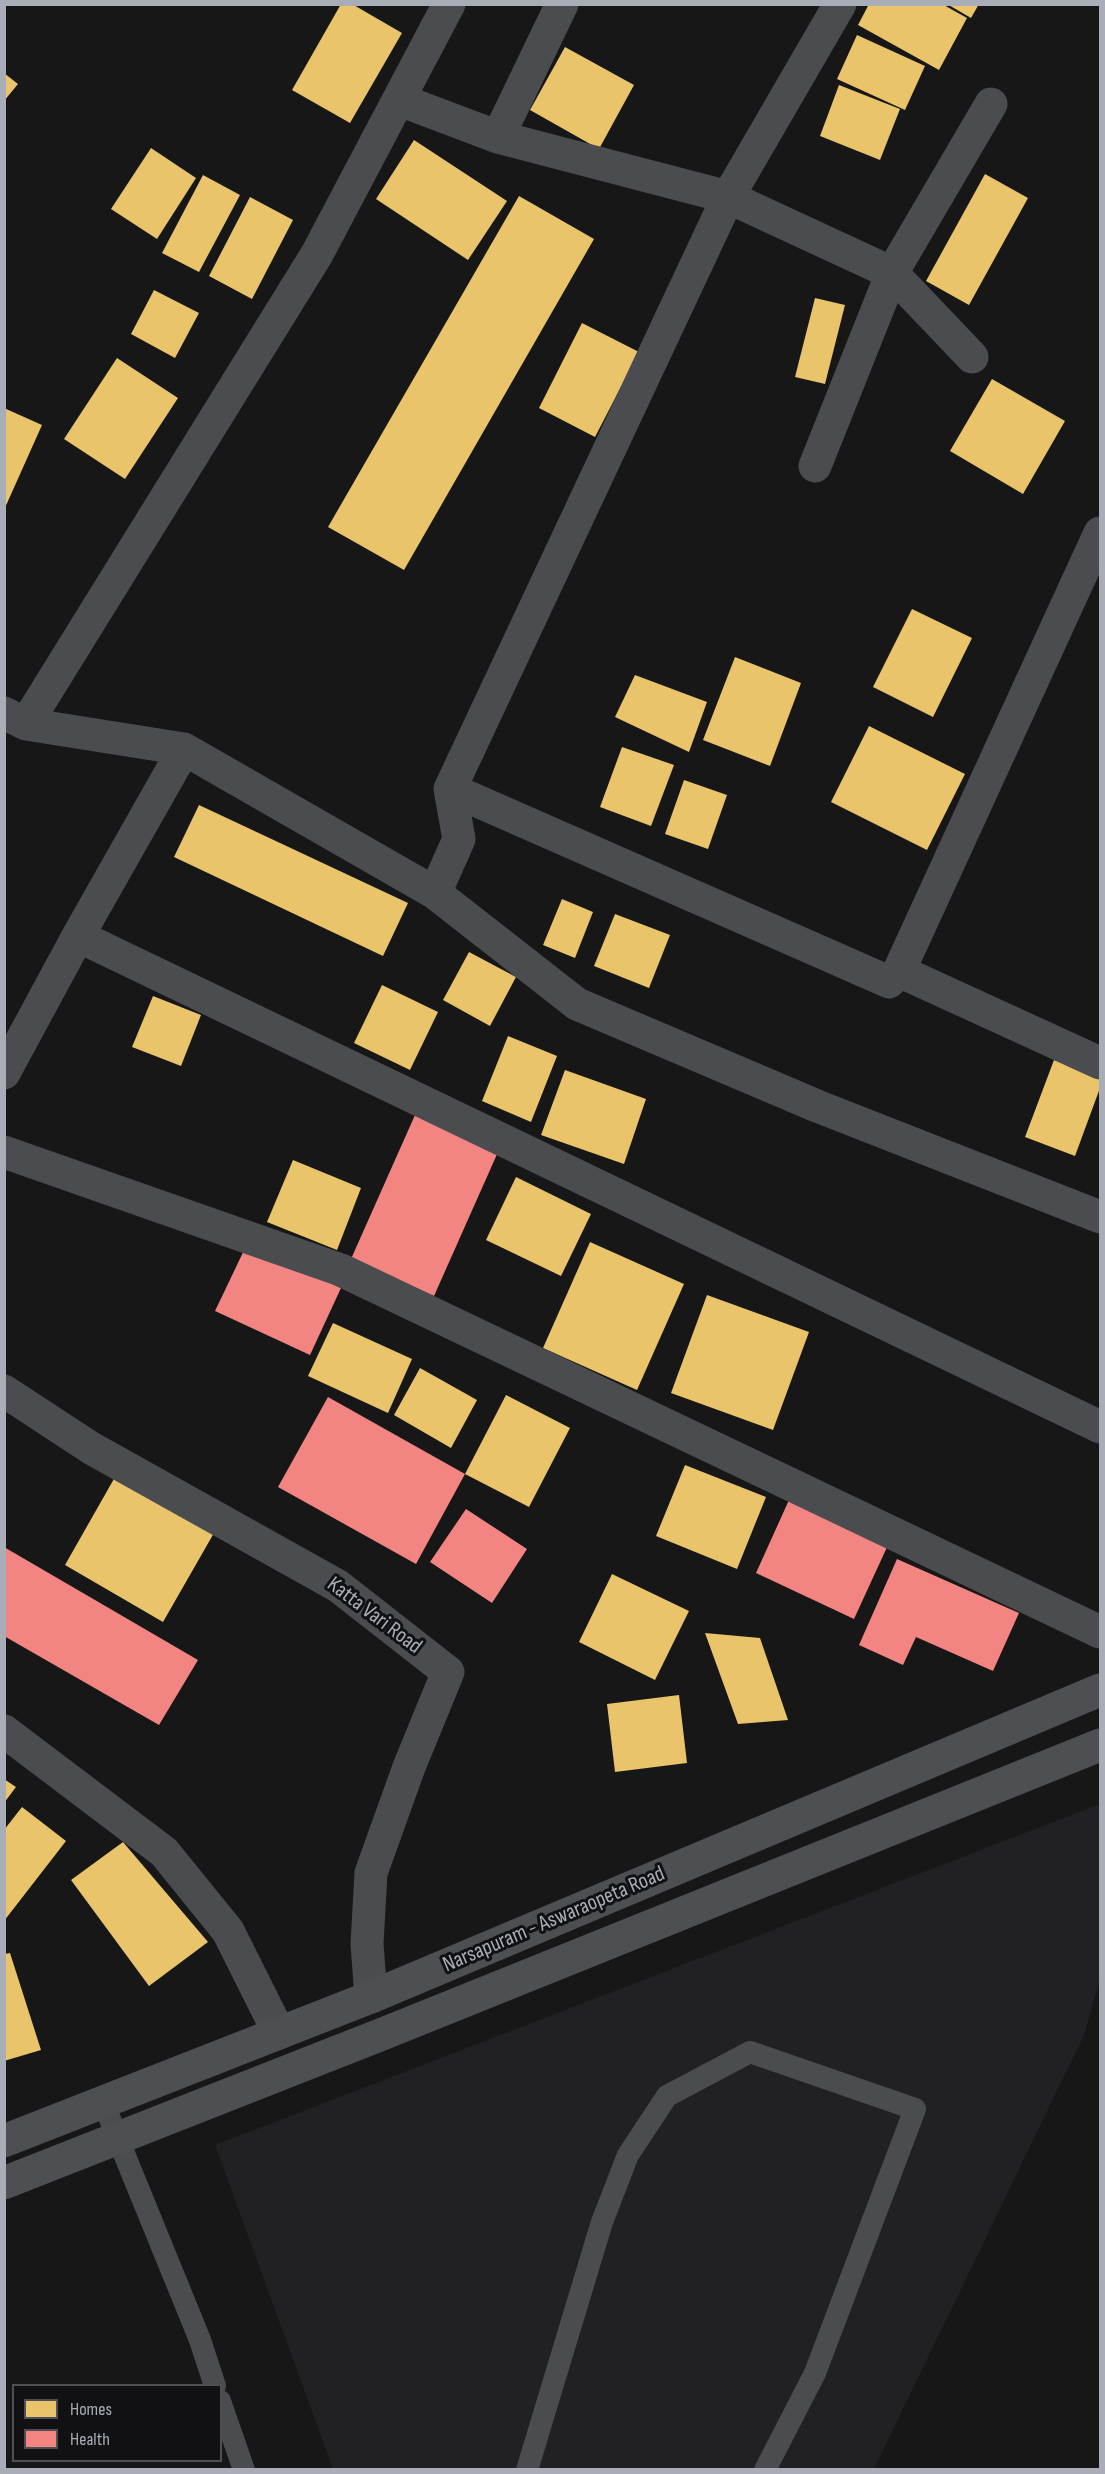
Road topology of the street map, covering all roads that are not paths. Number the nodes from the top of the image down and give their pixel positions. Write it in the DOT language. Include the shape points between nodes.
graph roads {
  1 [pos="449,4"];
  2 [pos="561,4"];
  3 [pos="840,4"];
  4 [pos="400,100"];
  5 [pos="991,104"];
  6 [pos="498,136"];
  7 [pos="728,197"];
  8 [pos="892,273"];
  9 [pos="972,357"];
  10 [pos="815,466"];
  11 [pos="1101,533"];
  12 [pos="15,718"];
  13 [pos="184,749"];
  14 [pos="450,789"];
  15 [pos="435,893"];
  16 [pos="78,936"];
  17 [pos="899,971"];
  18 [pos="1101,1063"];
  19 [pos="4,1073"];
  20 [pos="4,1152"];
  21 [pos="1101,1217"];
  22 [pos="4,1391"];
  23 [pos="1101,1427"];
  24 [pos="1101,1632"];
  25 [pos="1101,1690"];
  26 [pos="4,1731"];
  27 [pos="1101,1745"];
  28 [pos="371,1997"];
  29 [pos="279,2033"];
  30 [pos="104,2102"];
  31 [pos="117,2139"];
  32 [pos="4,2141"];
  33 [pos="4,2183"];
  34 [pos="215,2384"];
  35 [pos="222,2407"];
  36 [pos="244,2469"];
  37 [pos="527,2469"];
  38 [pos="765,2469"];
  1 -- 4 [label="street"];
  2 -- 6 [label="street"];
  3 -- 7 [label="street"];
  4 -- 6 [label="street"];
  4 -- 12 [label="street" via="317,254"];
  5 -- 8 [label="street"];
  6 -- 7 [label="street"];
  7 -- 8 [label="street"];
  7 -- 14 [label="street"];
  8 -- 9 [label="street"];
  8 -- 10 [label="street"];
  11 -- 17 [label="street"];
  12 -- 13 [label="street"];
  13 -- 15 [label="street"];
  13 -- 16 [label="street"];
  14 -- 15 [label="street" via="459,839"];
  14 -- 17 [label="street" via="889,982"];
  15 -- 21 [label="street" via="577,1004 817,1106"];
  16 -- 19 [label="street"];
  16 -- 23 [label="street"];
  17 -- 18 [label="street"];
  20 -- 24 [label="street" via="341,1270"];
  22 -- 28 [label="street, Katta Vari Road" via="91,1448 338,1586 448,1672 371,1873 367,1944"];
  25 -- 28 [label="main road, Narsapuram - Aswaraopeta Road"];
  26 -- 29 [label="street" via="164,1852 228,1931"];
  27 -- 31 [label="main road, Narsapuram - Aswaraopeta Road"];
  28 -- 29 [label="main road, Narsapuram - Aswaraopeta Road"];
  29 -- 30 [label="main road, Narsapuram - Aswaraopeta Road"];
  30 -- 31 [label="lane"];
  30 -- 32 [label="main road, Narsapuram - Aswaraopeta Road"];
  31 -- 33 [label="main road, Narsapuram - Aswaraopeta Road"];
  31 -- 34 [label="lane"];
  35 -- 36 [label="lane"];
  37 -- 38 [label="lane" via="602,2222 628,2155 667,2096 750,2052 915,2109 815,2373"];
}
